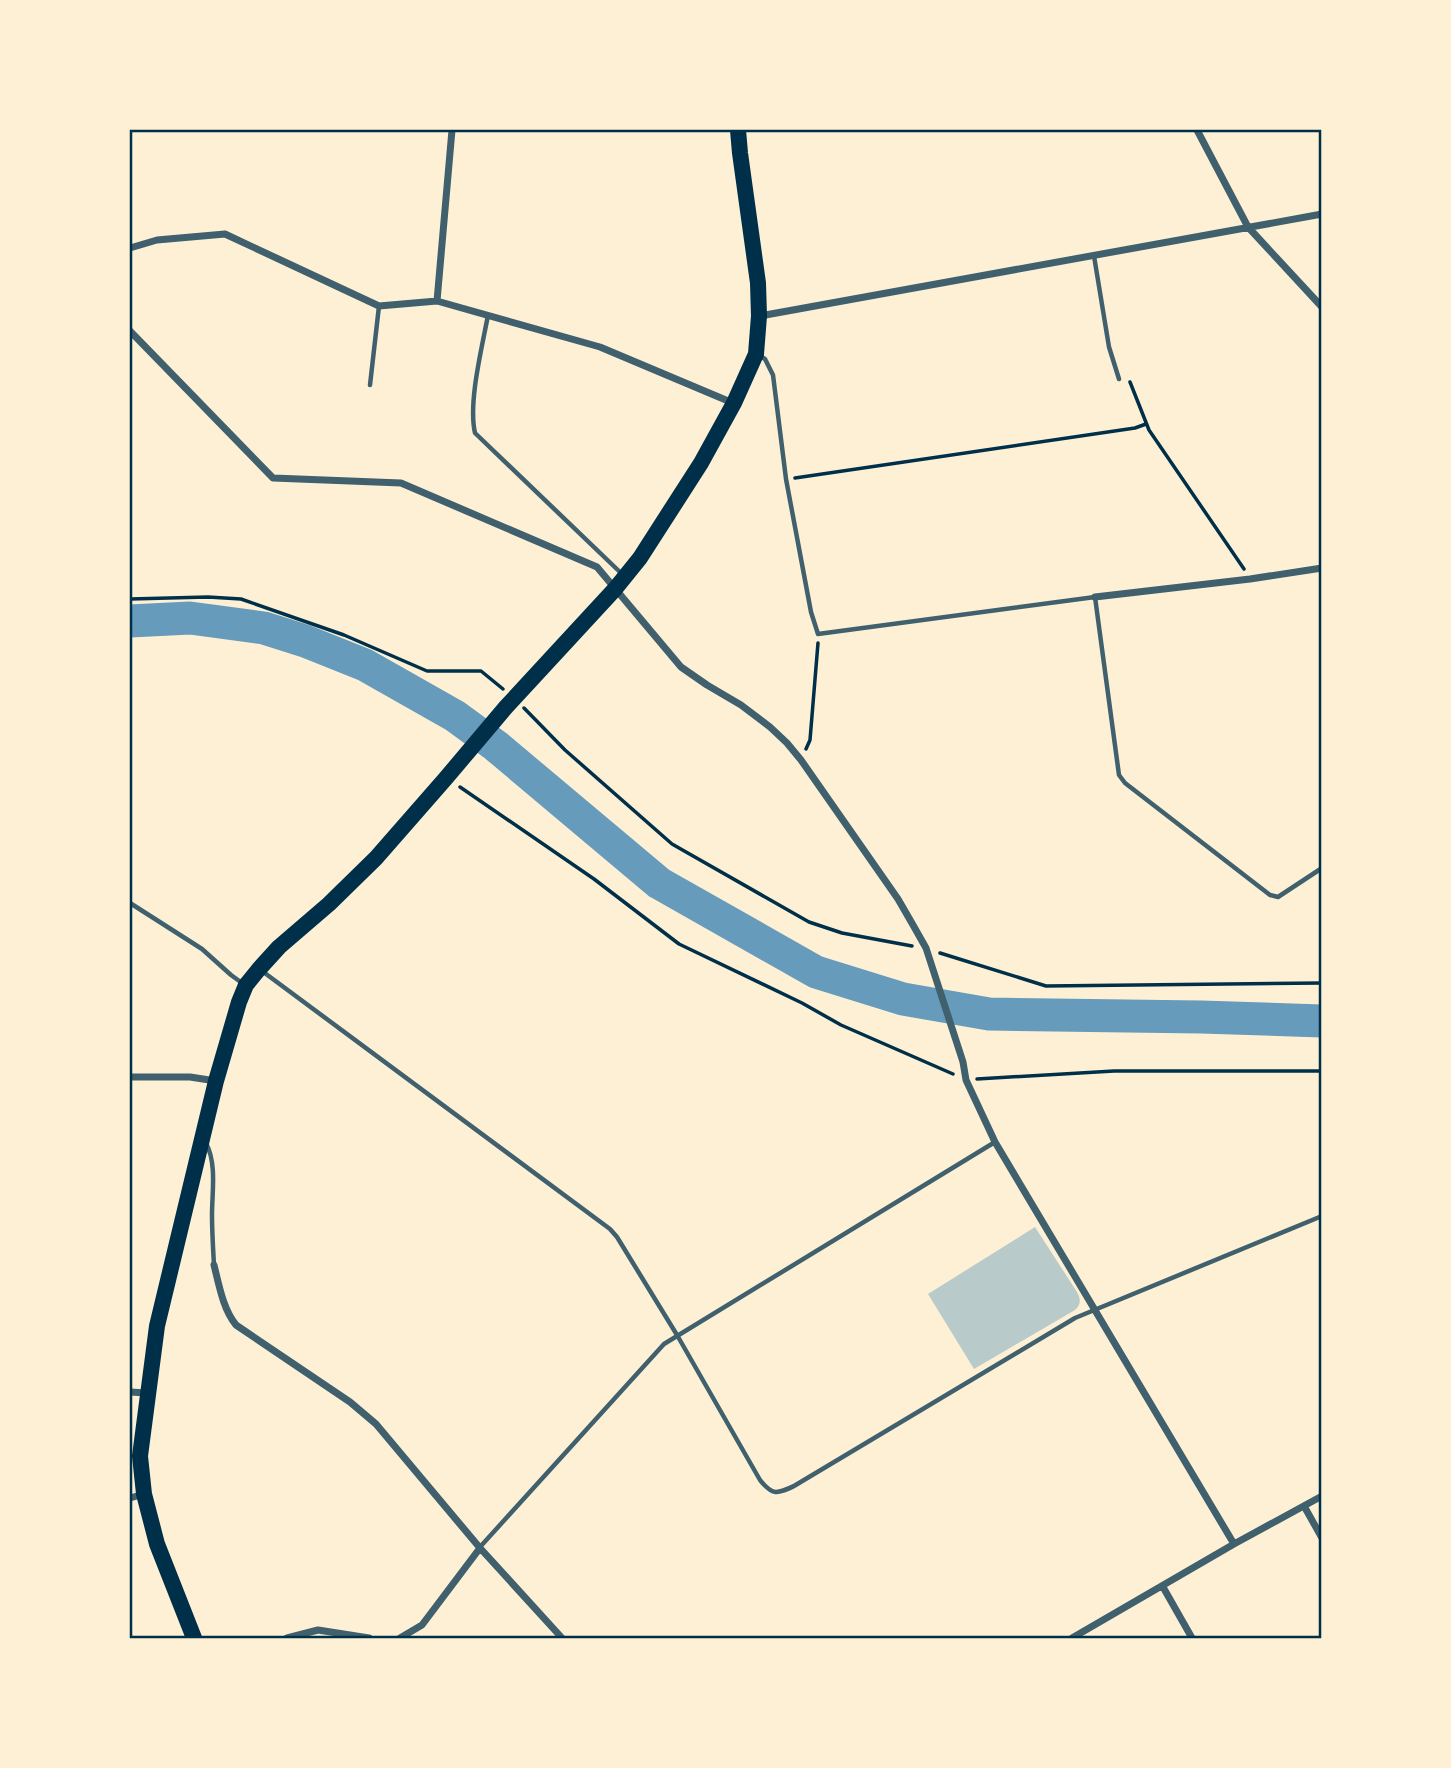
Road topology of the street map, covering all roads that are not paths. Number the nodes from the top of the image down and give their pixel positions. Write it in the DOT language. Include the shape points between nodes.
graph roads {
  1 [pos="452,130"];
  2 [pos="738,130"];
  3 [pos="1197,130"];
  4 [pos="1321,214"];
  5 [pos="1248,227"];
  6 [pos="130,248"];
  7 [pos="1094,255"];
  8 [pos="437,301"];
  9 [pos="379,306"];
  10 [pos="1321,307"];
  11 [pos="488,315"];
  12 [pos="759,316"];
  13 [pos="130,331"];
  14 [pos="756,354"];
  15 [pos="1119,379"];
  16 [pos="370,385"];
  17 [pos="734,403"];
  18 [pos="1321,568"];
  19 [pos="620,583"];
  20 [pos="1095,597"];
  21 [pos="1321,869"];
  22 [pos="130,903"];
  23 [pos="259,969"];
  24 [pos="246,985"];
  25 [pos="130,1077"];
  26 [pos="216,1081"];
  27 [pos="202,1136"];
  28 [pos="995,1142"];
  29 [pos="1321,1216"];
  30 [pos="214,1265"];
  31 [pos="1094,1310"];
  32 [pos="677,1335"];
  33 [pos="130,1392"];
  34 [pos="147,1392"];
  35 [pos="137,1496"];
  36 [pos="1321,1496"];
  37 [pos="1304,1506"];
  38 [pos="1321,1538"];
  39 [pos="1234,1544"];
  40 [pos="480,1548"];
  41 [pos="1163,1587"];
  42 [pos="194,1639"];
  43 [pos="287,1639"];
  44 [pos="369,1639"];
  45 [pos="400,1639"];
  46 [pos="562,1639"];
  47 [pos="1072,1639"];
  48 [pos="1192,1639"];
  1 -- 8 [label="street"];
  2 -- 12 [label="main road"];
  3 -- 5 [label="street"];
  4 -- 5 [label="street"];
  5 -- 7 [label="street"];
  5 -- 10 [label="street"];
  6 -- 9 [label="street" via="157,240 225,234"];
  7 -- 12 [label="street"];
  7 -- 15 [label="lane"];
  8 -- 9 [label="street"];
  8 -- 11 [label="street"];
  9 -- 16 [label="lane"];
  11 -- 17 [label="street" via="600,347"];
  11 -- 19 [label="lane" via="472,420 475,433"];
  12 -- 14 [label="main road"];
  13 -- 19 [label="street" via="273,478 401,483 597,567"];
  14 -- 17 [label="main road"];
  14 -- 20 [label="lane" via="765,359 773,375 786,479 818,634"];
  17 -- 19 [label="main road" via="701,463"];
  18 -- 20 [label="street"];
  19 -- 23 [label="main road" via="376,858"];
  19 -- 28 [label="street" via="681,667 741,705 788,743 898,899 926,948 966,1080"];
  20 -- 21 [label="lane" via="1119,775 1125,783 1270,895 1278,897"];
  22 -- 24 [label="lane" via="202,949"];
  23 -- 24 [label="main road"];
  23 -- 32 [label="lane" via="610,1229"];
  24 -- 26 [label="main road"];
  25 -- 26 [label="street"];
  26 -- 27 [label="main road"];
  27 -- 30 [label="lane" via="212,1164"];
  27 -- 34 [label="main road" via="156,1326"];
  28 -- 31 [label="street"];
  28 -- 32 [label="lane"];
  29 -- 31 [label="lane"];
  30 -- 40 [label="street" via="236,1325 376,1424"];
  31 -- 32 [label="lane" via="780,1493 760,1480"];
  31 -- 39 [label="street"];
  32 -- 40 [label="lane"];
  33 -- 34 [label="street"];
  34 -- 35 [label="main road"];
  35 -- 42 [label="main road"];
  36 -- 37 [label="street"];
  37 -- 38 [label="street"];
  37 -- 39 [label="street"];
  39 -- 41 [label="street"];
  40 -- 45 [label="street" via="422,1625"];
  40 -- 46 [label="street"];
  41 -- 47 [label="street"];
  41 -- 48 [label="street"];
  43 -- 44 [label="street" via="318,1630"];
}
